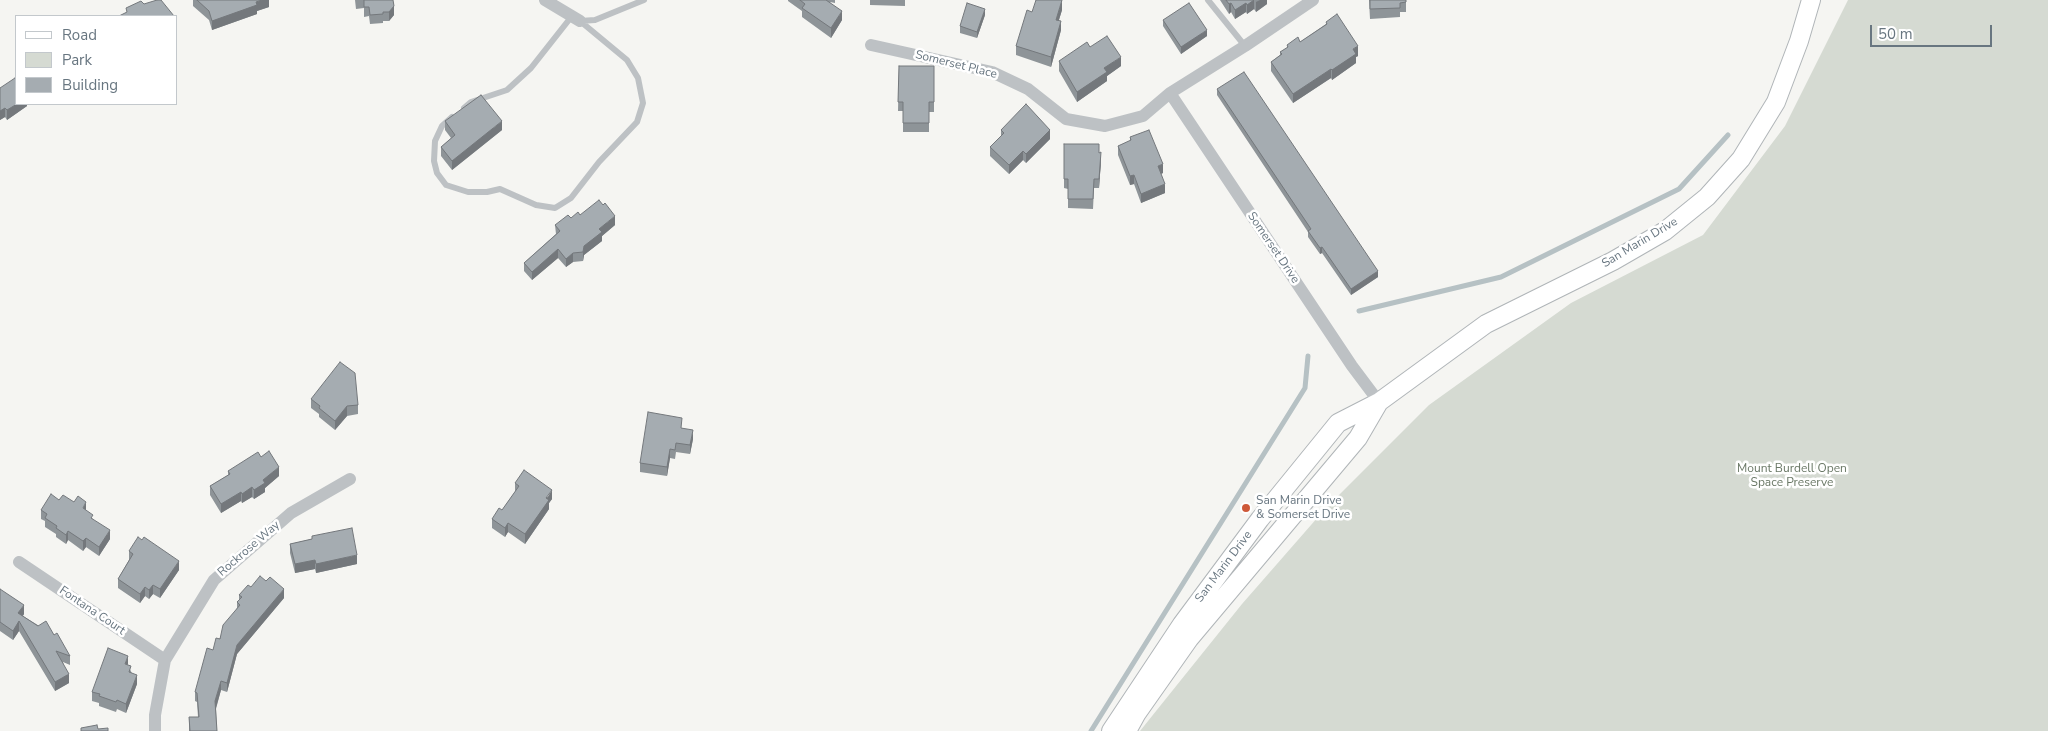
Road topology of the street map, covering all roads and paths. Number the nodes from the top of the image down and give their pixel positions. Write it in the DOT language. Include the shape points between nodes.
graph roads {
  1 [pos="545,0"];
  2 [pos="644,0"];
  3 [pos="1208,0"];
  4 [pos="1313,0"];
  5 [pos="1812,0"];
  6 [pos="576,19"];
  7 [pos="871,45"];
  8 [pos="1245,46"];
  9 [pos="1170,93"];
  10 [pos="1379,402"];
  11 [pos="350,479"];
  12 [pos="19,562"];
  13 [pos="165,660"];
  14 [pos="156,731"];
  15 [pos="1111,731"];
  16 [pos="1126,731"];
  1 -- 6 [label="street"];
  2 -- 6 [label="lane" via="595,20"];
  3 -- 8 [label="lane"];
  4 -- 8 [label="street, Somerset Place"];
  5 -- 10 [label="main road, San Marin Drive" via="1776,102 1741,159 1707,198 1665,230 1613,261 1486,324"];
  6 -- 6 [label="lane" via="627,60 638,78 643,103 637,122 598,162 571,198 555,208 536,205 500,189 468,192 446,185 437,173 434,161 435,141 442,126 471,102 507,90"];
  7 -- 9 [label="street, Somerset Place" via="992,72 1028,89 1066,119 1105,126 1143,116"];
  8 -- 9 [label="street, Somerset Place"];
  9 -- 10 [label="street, Somerset Drive"];
  10 -- 15 [label="main road, San Marin Drive" via="1338,423 1332,430 1187,617"];
  10 -- 16 [label="main road, San Marin Drive" via="1358,438 1189,639"];
  11 -- 13 [label="street, Rockrose Way" via="291,513 214,580"];
  12 -- 13 [label="street, Fontana Court"];
  13 -- 14 [label="street, Rockrose Way" via="155,715"];
}
